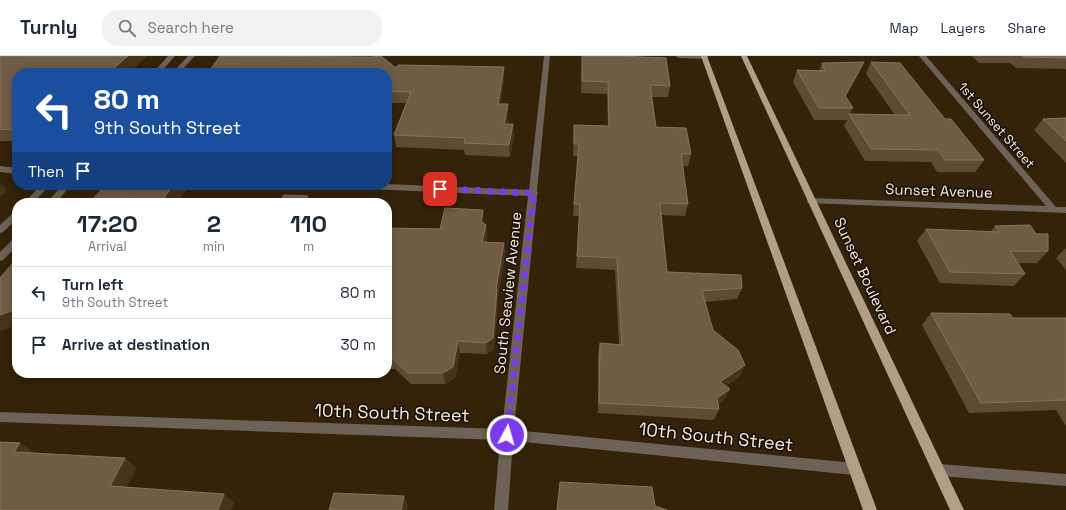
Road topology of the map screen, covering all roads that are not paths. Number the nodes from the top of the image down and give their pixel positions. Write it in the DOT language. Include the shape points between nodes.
graph roads {
  1 [pos="172,56"];
  2 [pos="192,56"];
  3 [pos="547,56"];
  4 [pos="678,56"];
  5 [pos="704,56"];
  6 [pos="744,56"];
  7 [pos="922,56"];
  8 [pos="161,68"];
  9 [pos="180,68"];
  10 [pos="0,170"];
  11 [pos="12,171"];
  12 [pos="392,187"];
  13 [pos="41,190"];
  14 [pos="63,190"];
  15 [pos="534,193"];
  16 [pos="33,198"];
  17 [pos="56,198"];
  18 [pos="811,200"];
  19 [pos="1053,209"];
  20 [pos="1066,210"];
  21 [pos="12,219"];
  22 [pos="0,230"];
  23 [pos="12,245"];
  24 [pos="0,258"];
  25 [pos="0,417"];
  26 [pos="507,435"];
  27 [pos="854,469"];
  28 [pos="940,470"];
  29 [pos="1066,480"];
  30 [pos="501,510"];
  31 [pos="870,510"];
  32 [pos="958,510"];
  1 -- 8 [label="street"];
  2 -- 9 [label="street"];
  3 -- 15 [label="street, South Seaview Avenue"];
  4 -- 5 [label="street"];
  5 -- 27 [label="main road"];
  6 -- 18 [label="main road, Sunset Boulevard"];
  7 -- 19 [label="street, 1st Sunset Street"];
  10 -- 11 [label="street"];
  12 -- 15 [label="street"];
  13 -- 16 [label="street"];
  14 -- 17 [label="street"];
  15 -- 26 [label="street, South Seaview Avenue"];
  18 -- 19 [label="street, Sunset Avenue"];
  18 -- 28 [label="main road, Sunset Boulevard"];
  19 -- 20 [label="street, Sunset Avenue"];
  21 -- 22 [label="street"];
  23 -- 24 [label="street"];
  25 -- 26 [label="street, 10th South Street"];
  26 -- 27 [label="street, 10th South Street"];
  26 -- 30 [label="street, South Seaview Avenue"];
  27 -- 31 [label="main road"];
  28 -- 29 [label="street"];
  28 -- 32 [label="main road, Sunset Boulevard"];
}
